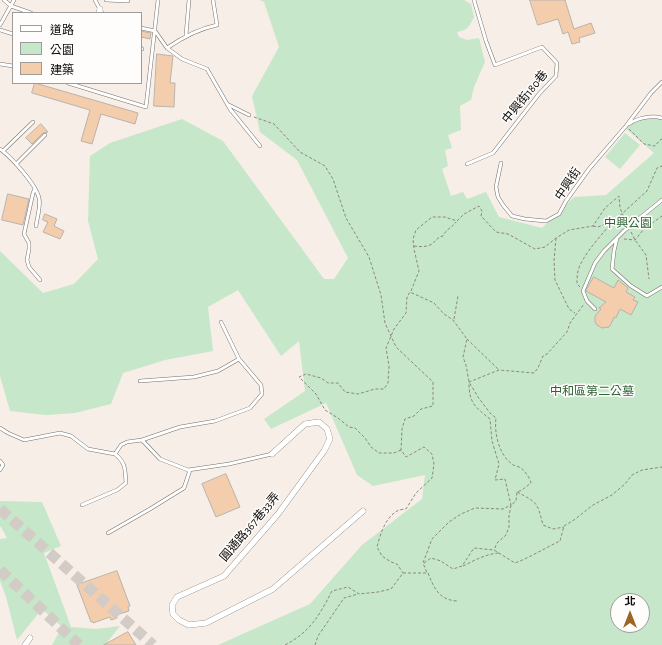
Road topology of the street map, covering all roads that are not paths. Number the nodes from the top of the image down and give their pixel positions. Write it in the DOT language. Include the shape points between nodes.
graph roads {
  1 [pos="4,0"];
  2 [pos="14,0"];
  3 [pos="95,0"];
  4 [pos="106,0"];
  5 [pos="158,0"];
  6 [pos="189,0"];
  7 [pos="213,0"];
  8 [pos="474,0"];
  9 [pos="128,1"];
  10 [pos="11,6"];
  11 [pos="28,12"];
  12 [pos="101,12"];
  13 [pos="0,25"];
  14 [pos="142,28"];
  15 [pos="0,30"];
  16 [pos="155,31"];
  17 [pos="12,34"];
  18 [pos="186,35"];
  19 [pos="167,48"];
  20 [pos="0,64"];
  21 [pos="12,66"];
  22 [pos="662,82"];
  23 [pos="71,84"];
  24 [pos="227,104"];
  25 [pos="249,115"];
  26 [pos="662,118"];
  27 [pos="33,122"];
  28 [pos="626,126"];
  29 [pos="45,135"];
  30 [pos="260,146"];
  31 [pos="2,150"];
  32 [pos="501,163"];
  33 [pos="16,164"];
  34 [pos="467,164"];
  35 [pos="35,189"];
  36 [pos="662,200"];
  37 [pos="36,226"];
  38 [pos="617,238"];
  39 [pos="40,280"];
  40 [pos="662,287"];
  41 [pos="595,309"];
  42 [pos="221,322"];
  43 [pos="238,359"];
  44 [pos="140,381"];
  45 [pos="0,428"];
  46 [pos="142,440"];
  47 [pos="115,454"];
  48 [pos="272,454"];
  49 [pos="0,462"];
  50 [pos="0,470"];
  51 [pos="190,470"];
  52 [pos="82,505"];
  53 [pos="363,511"];
  54 [pos="108,533"];
  55 [pos="30,638"];
  56 [pos="25,645"];
  1 -- 10 [label="lane"];
  2 -- 10 [label="lane"];
  3 -- 12 [label="lane"];
  4 -- 9 [label="lane"];
  5 -- 16 [label="lane"];
  6 -- 18 [label="lane"];
  7 -- 18 [label="lane" via="217,25"];
  8 -- 34 [label="lane, 中興街180巷" via="495,64 542,46 556,63 556,76 494,152"];
  10 -- 11 [label="lane"];
  10 -- 13 [label="lane"];
  14 -- 16 [label="lane"];
  15 -- 17 [label="lane"];
  16 -- 19 [label="lane"];
  16 -- 23 [label="lane" via="146,107"];
  18 -- 19 [label="lane"];
  19 -- 24 [label="lane" via="182,59 207,69"];
  20 -- 21 [label="lane"];
  22 -- 28 [label="lane, 中興街"];
  24 -- 25 [label="lane"];
  24 -- 30 [label="lane"];
  26 -- 28 [label="lane" via="635,119"];
  27 -- 31 [label="lane"];
  28 -- 32 [label="lane, 中興街" via="589,169 559,214 546,221 512,216 503,206 496,187"];
  29 -- 33 [label="lane"];
  31 -- 33 [label="lane"];
  33 -- 35 [label="lane"];
  35 -- 37 [label="lane" via="40,198"];
  35 -- 39 [label="lane" via="24,234 30,249 28,267"];
  36 -- 38 [label="lane"];
  38 -- 40 [label="lane" via="612,270 646,296"];
  38 -- 41 [label="lane" via="595,263 583,291 587,301"];
  42 -- 43 [label="lane"];
  43 -- 44 [label="lane" via="218,371 194,377"];
  43 -- 46 [label="lane" via="261,386 262,394 250,408 215,421 180,427"];
  45 -- 47 [label="lane" via="24,440 60,433 71,436 88,449"];
  46 -- 47 [label="lane" via="121,445"];
  46 -- 51 [label="lane, 圓通路367巷33弄" via="160,459"];
  47 -- 52 [label="lane" via="123,460 126,483 117,490"];
  48 -- 51 [label="lane, 圓通路367巷33弄"];
  48 -- 53 [label="street, 圓通路367巷33弄" via="305,424 319,422 326,429 330,439 278,514 224,576 177,597 172,605 173,614 179,620 189,625 206,623 274,589"];
  49 -- 50 [label="lane" via="4,465"];
  51 -- 54 [label="lane" via="184,488"];
  55 -- 56 [label="street"];
}
